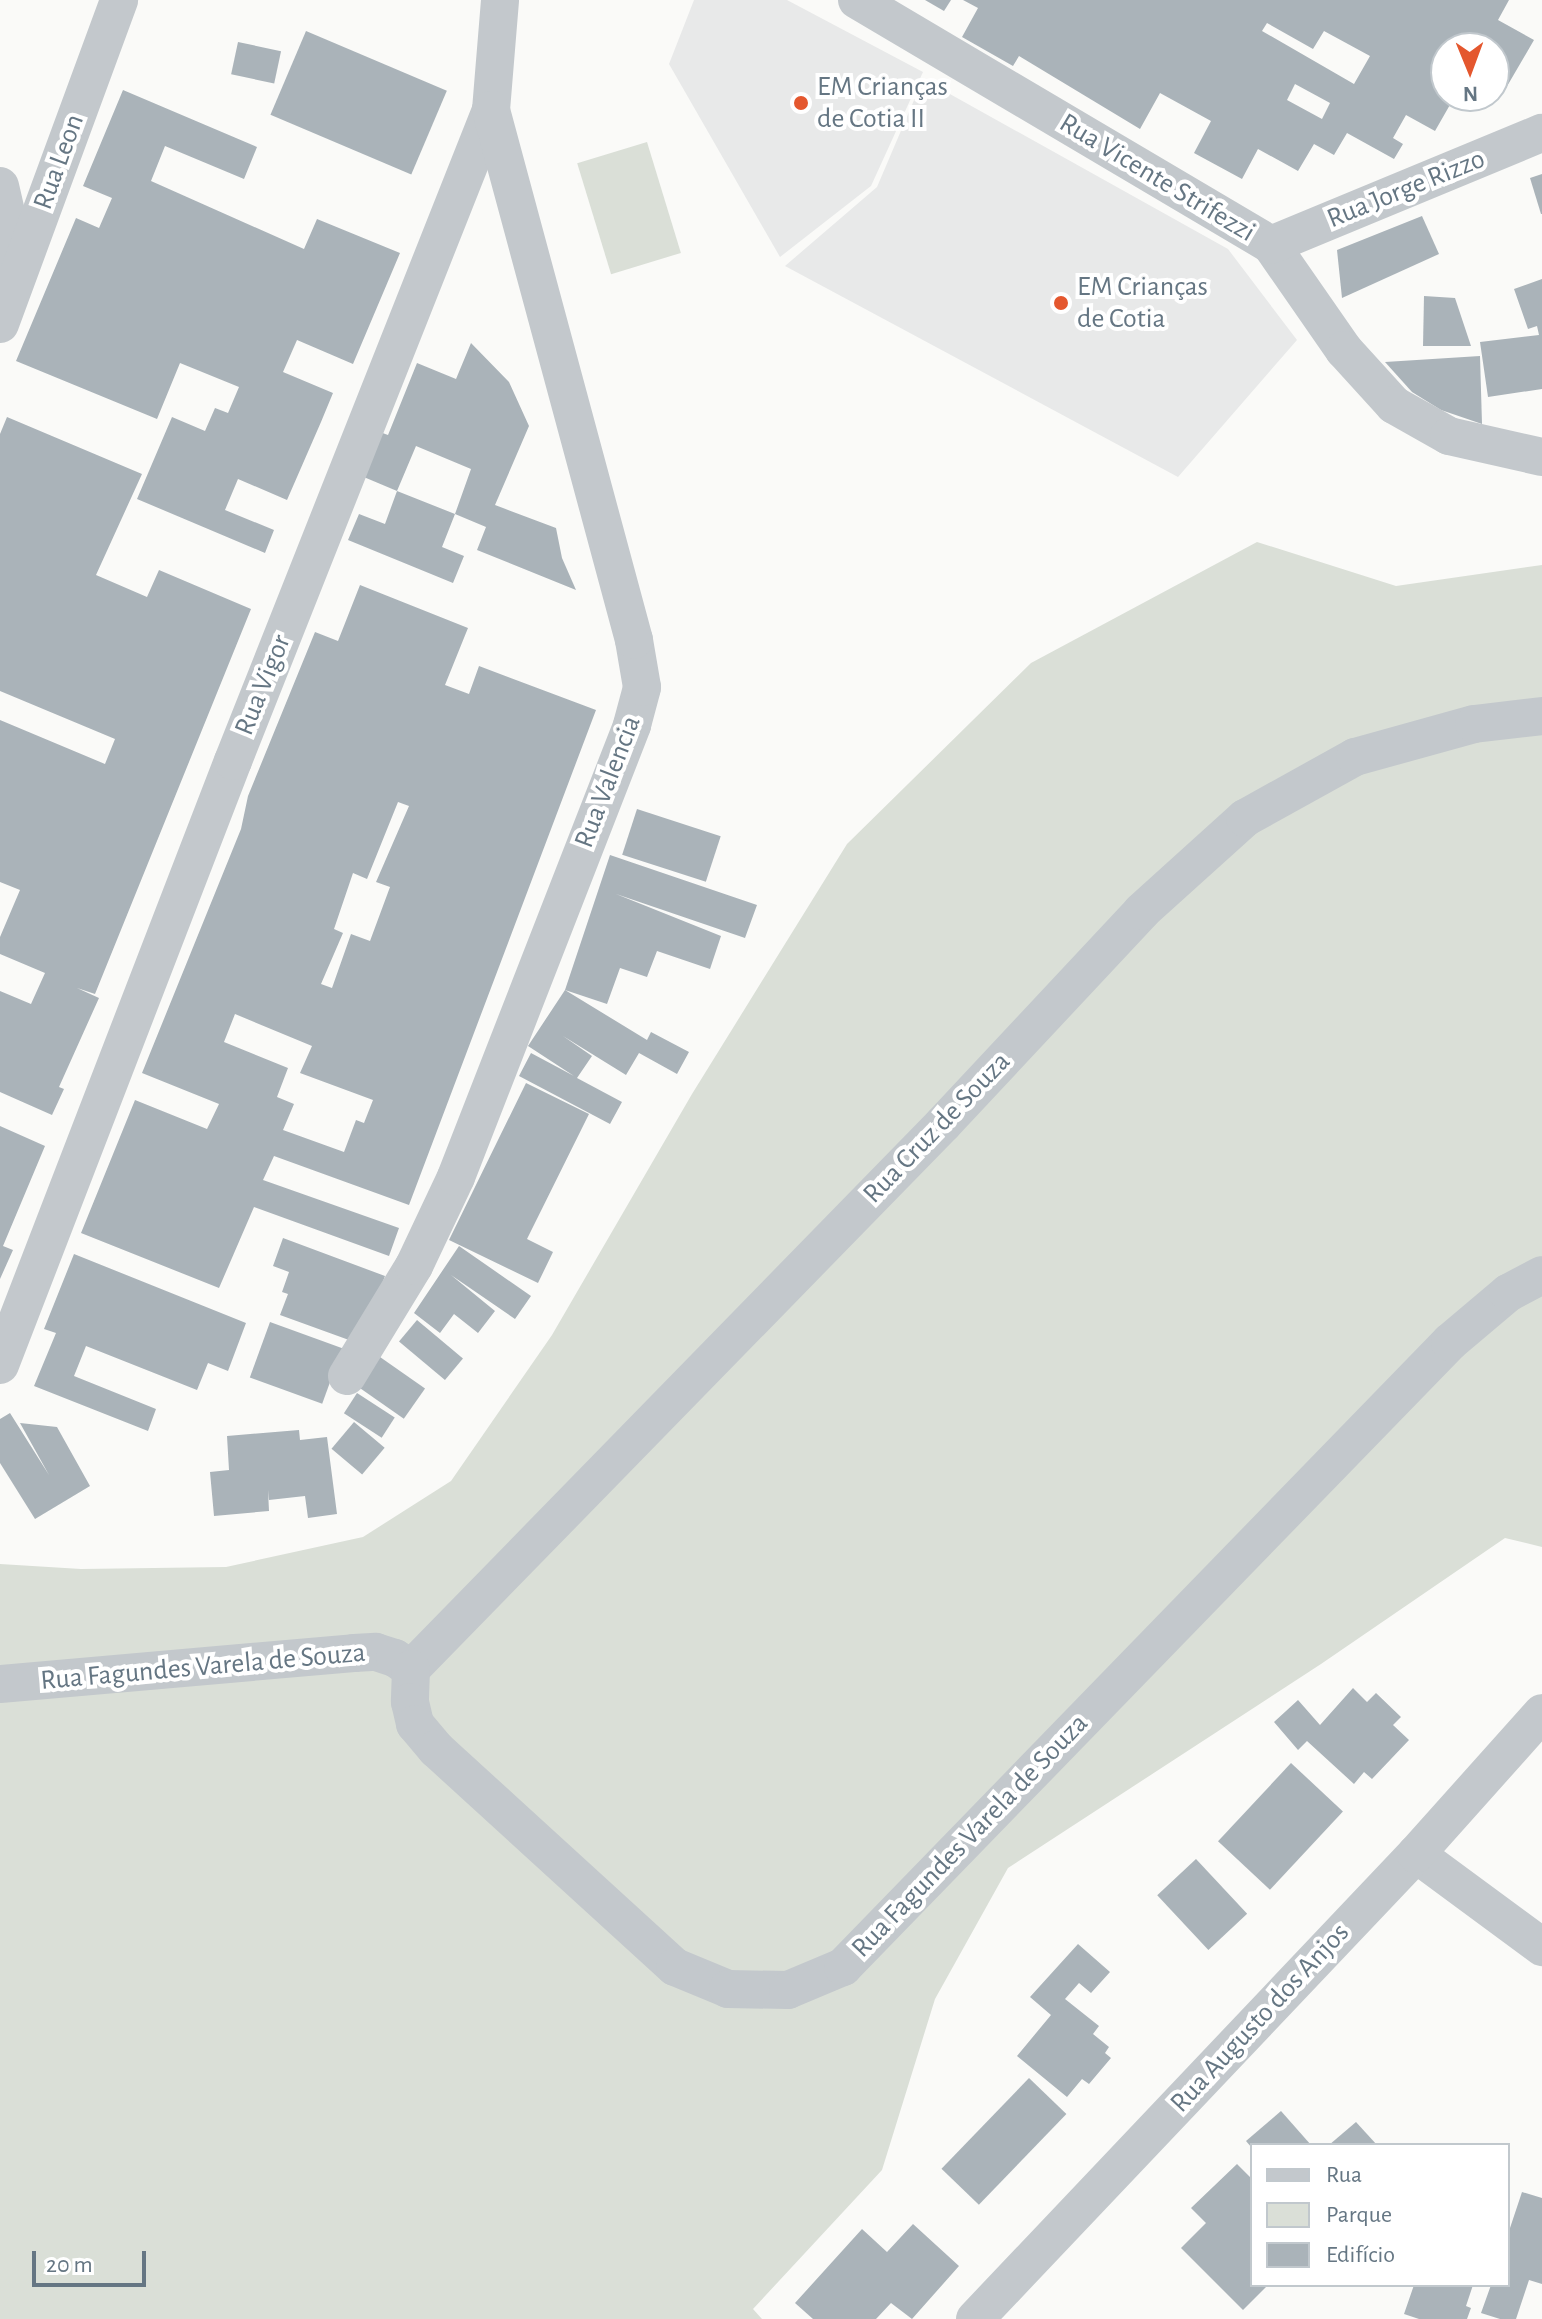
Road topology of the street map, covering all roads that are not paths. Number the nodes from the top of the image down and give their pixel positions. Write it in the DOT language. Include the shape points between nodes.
graph roads {
  1 [pos="119,0"];
  2 [pos="500,0"];
  3 [pos="857,0"];
  4 [pos="491,110"];
  5 [pos="1542,133"];
  6 [pos="0,186"];
  7 [pos="1271,245"];
  8 [pos="19,269"];
  9 [pos="0,324"];
  10 [pos="1542,457"];
  11 [pos="1542,716"];
  12 [pos="1542,1275"];
  13 [pos="0,1365"];
  14 [pos="347,1376"];
  15 [pos="411,1669"];
  16 [pos="0,1684"];
  17 [pos="1542,1713"];
  18 [pos="1416,1854"];
  19 [pos="1542,1947"];
  20 [pos="975,2319"];
  1 -- 8 [label="street, Rua Leon"];
  2 -- 4 [label="street, Rua Vigor"];
  3 -- 7 [label="street, Rua Vicente Strifezzi"];
  4 -- 13 [label="street, Rua Vigor"];
  4 -- 14 [label="street, Rua Valencia" via="634,640 642,687 632,725 456,1177 414,1266"];
  5 -- 7 [label="street, Rua Jorge Rizzo"];
  6 -- 8 [label="street"];
  7 -- 10 [label="street, Rua Vicente Strifezzi" via="1344,350 1394,405 1449,436"];
  8 -- 9 [label="street, Rua Leon"];
  11 -- 15 [label="street, Rua Cruz de Souza" via="1474,724 1355,757 1245,818 1142,911 943,1124"];
  12 -- 15 [label="street, Rua Fagundes Varela de Souza" via="1508,1293 1450,1342 843,1967 788,1990 728,1989 675,1967 436,1749 415,1724"];
  15 -- 16 [label="street, Rua Fagundes Varela de Souza" via="376,1652"];
  17 -- 18 [label="street, Rua Augusto dos Anjos"];
  18 -- 19 [label="street"];
  18 -- 20 [label="street, Rua Augusto dos Anjos"];
}
